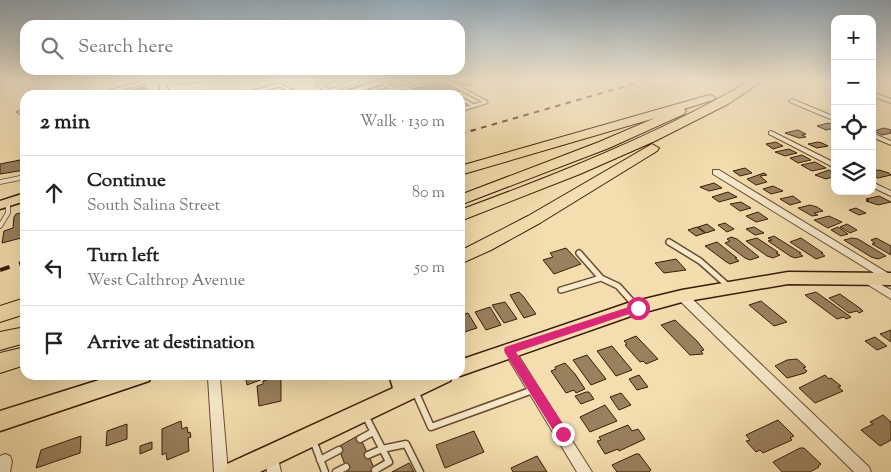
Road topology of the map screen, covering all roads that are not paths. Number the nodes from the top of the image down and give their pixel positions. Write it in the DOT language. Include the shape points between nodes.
graph roads {
  1 [pos="467,102"];
  2 [pos="486,102"];
  3 [pos="711,102"];
  4 [pos="794,102"];
  5 [pos="474,106"];
  6 [pos="465,109"];
  7 [pos="831,117"];
  8 [pos="771,134"];
  9 [pos="876,137"];
  10 [pos="891,143"];
  11 [pos="831,164"];
  12 [pos="465,170"];
  13 [pos="716,172"];
  14 [pos="20,178"];
  15 [pos="0,182"];
  16 [pos="876,186"];
  17 [pos="891,194"];
  18 [pos="465,198"];
  19 [pos="20,199"];
  20 [pos="4,204"];
  21 [pos="465,214"];
  22 [pos="0,226"];
  23 [pos="669,242"];
  24 [pos="579,254"];
  25 [pos="465,256"];
  26 [pos="601,278"];
  27 [pos="891,284"];
  28 [pos="728,286"];
  29 [pos="560,290"];
  30 [pos="682,296"];
  31 [pos="20,308"];
  32 [pos="638,308"];
  33 [pos="0,314"];
  34 [pos="20,336"];
  35 [pos="0,341"];
  36 [pos="509,350"];
  37 [pos="20,357"];
  38 [pos="489,357"];
  39 [pos="465,359"];
  40 [pos="0,363"];
  41 [pos="465,366"];
  42 [pos="127,380"];
  43 [pos="214,380"];
  44 [pos="423,380"];
  45 [pos="411,383"];
  46 [pos="534,390"];
  47 [pos="363,411"];
  48 [pos="0,422"];
  49 [pos="373,432"];
  50 [pos="311,435"];
  51 [pos="360,439"];
  52 [pos="382,449"];
  53 [pos="339,450"];
  54 [pos="368,455"];
  55 [pos="320,460"];
  56 [pos="272,463"];
  57 [pos="346,467"];
  58 [pos="375,470"];
  59 [pos="221,472"];
  60 [pos="236,472"];
  61 [pos="325,472"];
  62 [pos="336,472"];
  63 [pos="420,472"];
  64 [pos="585,472"];
  65 [pos="864,472"];
  1 -- 5 [label="lane"];
  2 -- 5 [label="lane"];
  3 -- 12 [label="highway"];
  3 -- 18 [label="highway"];
  3 -- 21 [label="highway" via="604,160"];
  3 -- 25 [label="highway" via="699,120 572,199"];
  4 -- 7 [label="street"];
  5 -- 6 [label="lane"];
  8 -- 11 [label="street"];
  9 -- 10 [label="street"];
  13 -- 27 [label="street"];
  14 -- 15 [label="lane"];
  16 -- 17 [label="street"];
  19 -- 20 [label="main road"];
  20 -- 22 [label="lane" via="8,213"];
  23 -- 28 [label="lane" via="690,253"];
  24 -- 26 [label="lane"];
  26 -- 29 [label="lane"];
  26 -- 32 [label="lane" via="618,286"];
  27 -- 28 [label="main road" via="865,278 788,278"];
  28 -- 30 [label="main road"];
  30 -- 32 [label="main road"];
  30 -- 65 [label="street"];
  31 -- 33 [label="highway"];
  32 -- 36 [label="main road"];
  34 -- 35 [label="highway"];
  36 -- 38 [label="main road"];
  36 -- 46 [label="street"];
  37 -- 40 [label="highway"];
  38 -- 39 [label="main road"];
  38 -- 41 [label="main road"];
  42 -- 48 [label="main road"];
  43 -- 59 [label="street"];
  44 -- 45 [label="main road"];
  45 -- 46 [label="lane" via="431,427"];
  45 -- 47 [label="main road"];
  46 -- 64 [label="street"];
  47 -- 49 [label="lane"];
  47 -- 50 [label="main road"];
  49 -- 51 [label="lane"];
  49 -- 52 [label="lane"];
  50 -- 55 [label="lane"];
  50 -- 56 [label="main road"];
  52 -- 54 [label="lane"];
  52 -- 58 [label="lane" via="389,462"];
  52 -- 63 [label="lane" via="406,444"];
  53 -- 55 [label="lane"];
  55 -- 61 [label="lane"];
  56 -- 60 [label="main road"];
  57 -- 62 [label="lane"];
}
